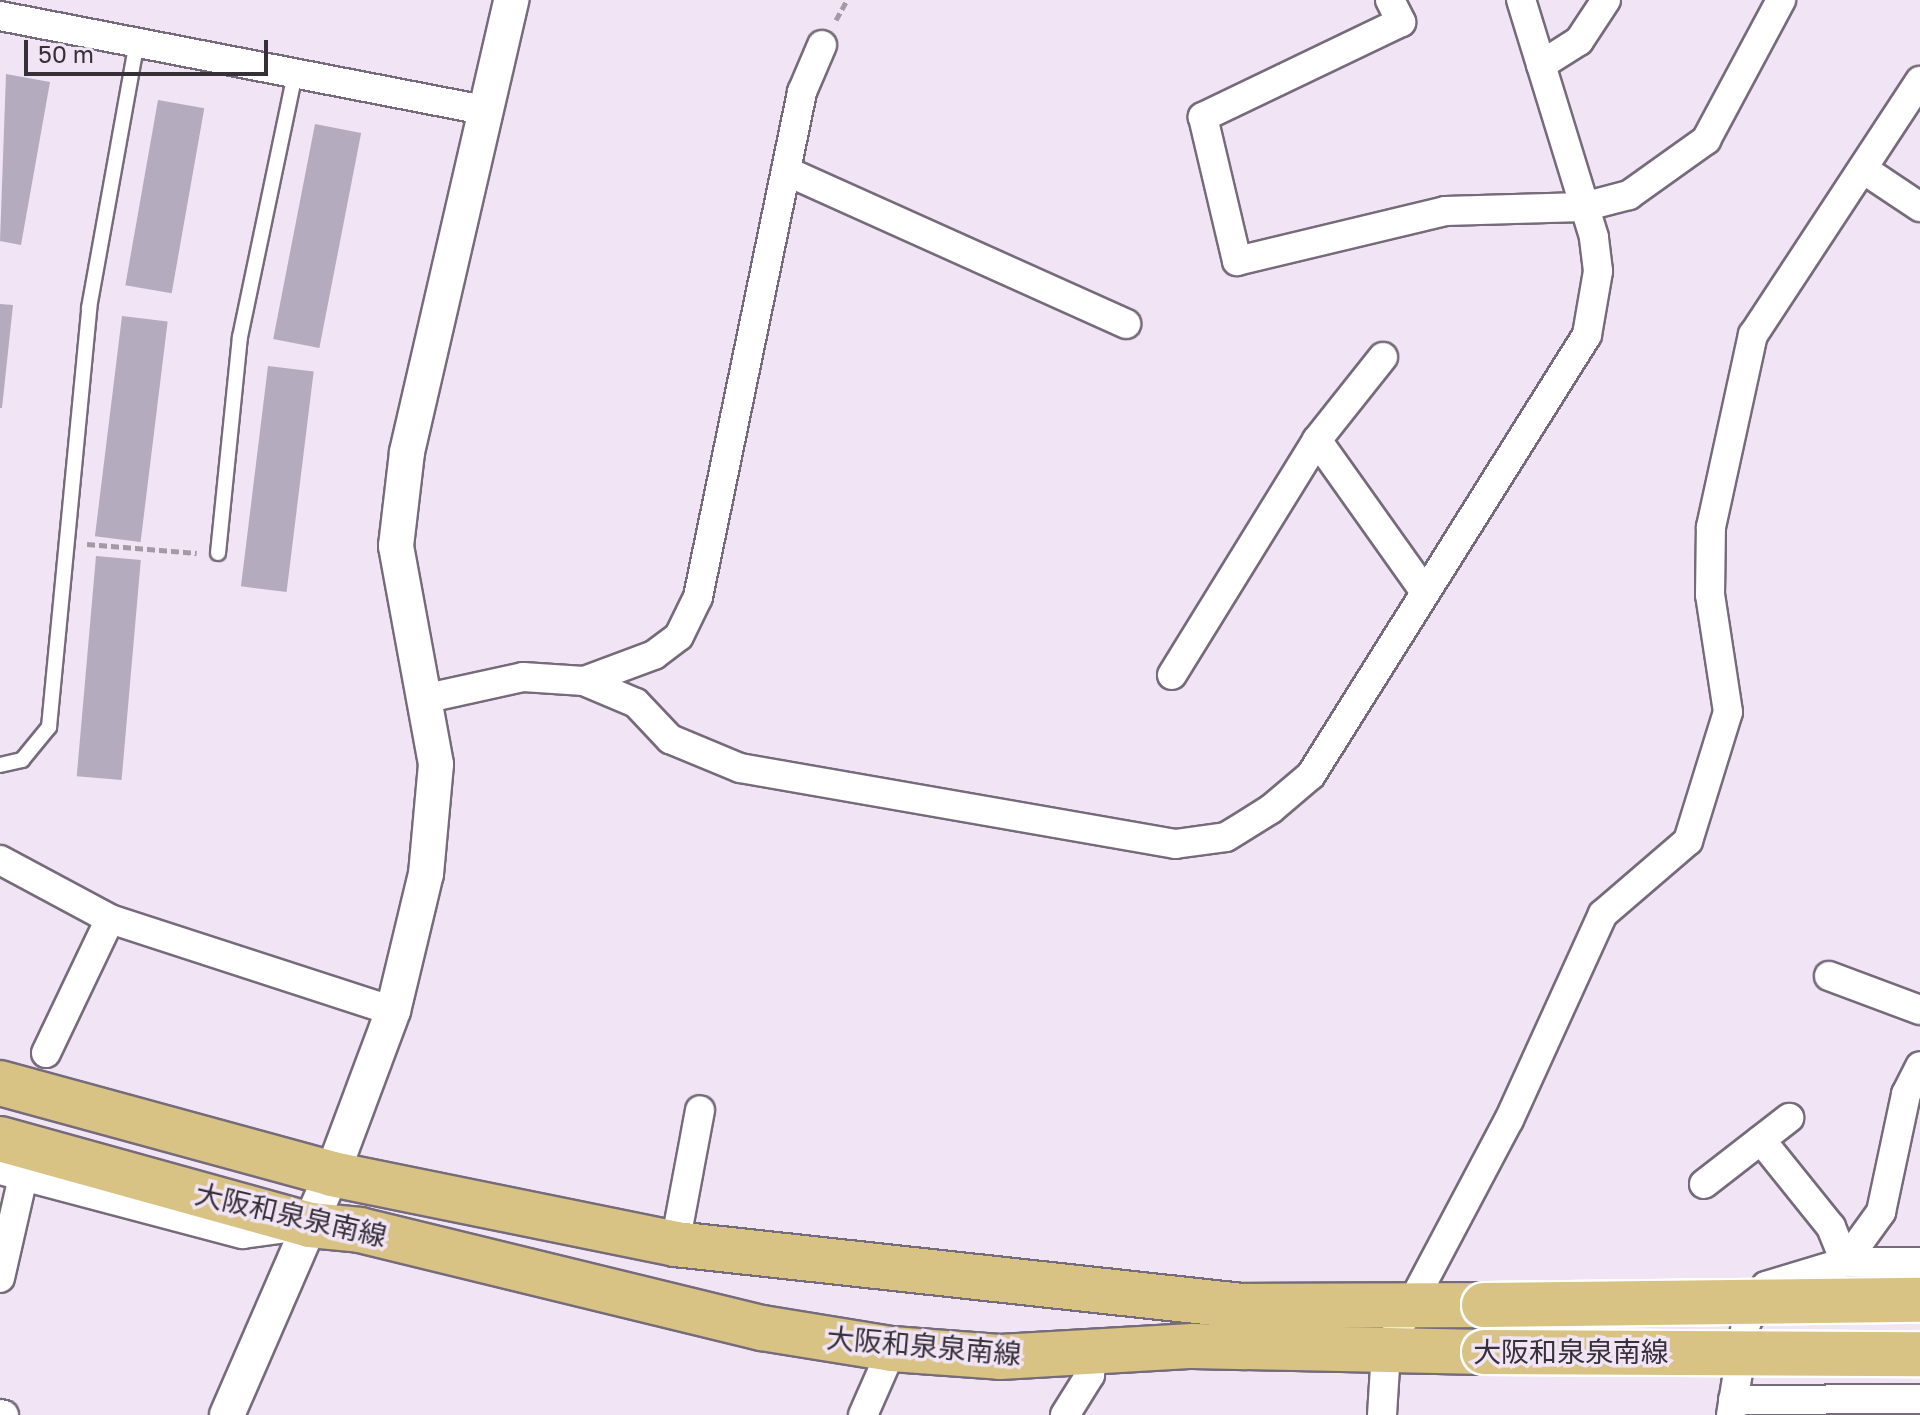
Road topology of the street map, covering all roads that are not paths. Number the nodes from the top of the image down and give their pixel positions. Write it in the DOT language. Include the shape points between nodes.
graph roads {
  1 [pos="511,0"];
  2 [pos="1390,0"];
  3 [pos="1521,0"];
  4 [pos="1606,0"];
  5 [pos="1781,0"];
  6 [pos="0,16"];
  7 [pos="137,42"];
  8 [pos="822,45"];
  9 [pos="1541,65"];
  10 [pos="295,73"];
  11 [pos="1920,81"];
  12 [pos="485,110"];
  13 [pos="786,171"];
  14 [pos="1866,171"];
  15 [pos="1583,207"];
  16 [pos="1920,207"];
  17 [pos="1126,324"];
  18 [pos="1383,357"];
  19 [pos="1317,440"];
  20 [pos="218,553"];
  21 [pos="1423,589"];
  22 [pos="1172,675"];
  23 [pos="584,681"];
  24 [pos="423,699"];
  25 [pos="0,765"];
  26 [pos="0,860"];
  27 [pos="110,919"];
  28 [pos="1829,976"];
  29 [pos="1920,1010"];
  30 [pos="393,1011"];
  31 [pos="46,1053"];
  32 [pos="1920,1066"];
  33 [pos="0,1083"];
  34 [pos="700,1110"];
  35 [pos="1789,1118"];
  36 [pos="0,1139"];
  37 [pos="1761,1140"];
  38 [pos="12,1173"];
  39 [pos="332,1174"];
  40 [pos="1704,1184"];
  41 [pos="310,1225"];
  42 [pos="675,1244"];
  43 [pos="1845,1262"];
  44 [pos="1920,1262"];
  45 [pos="0,1278"];
  46 [pos="1920,1300"];
  47 [pos="1408,1307"];
  48 [pos="892,1349"];
  49 [pos="1092,1352"];
  50 [pos="1386,1352"];
  51 [pos="1920,1354"];
  52 [pos="1920,1399"];
  53 [pos="1732,1408"];
  54 [pos="227,1415"];
  55 [pos="863,1415"];
  56 [pos="1065,1415"];
  57 [pos="1382,1415"];
  1 -- 12 [label="street"];
  2 -- 15 [label="street" via="1401,22 1203,117 1237,261 1445,211"];
  3 -- 9 [label="street"];
  4 -- 9 [label="street" via="1579,41"];
  5 -- 15 [label="street" via="1706,140 1629,195"];
  6 -- 7 [label="street"];
  7 -- 10 [label="street"];
  7 -- 25 [label="lane" via="89,308 49,727 22,760"];
  8 -- 13 [label="street" via="802,92"];
  9 -- 15 [label="street"];
  10 -- 12 [label="street"];
  10 -- 20 [label="lane" via="240,337"];
  11 -- 14 [label="street"];
  12 -- 24 [label="street" via="407,452 398,530"];
  13 -- 17 [label="street"];
  13 -- 23 [label="street" via="698,597 679,636 654,655"];
  14 -- 16 [label="street"];
  14 -- 47 [label="street" via="1753,335 1711,527 1710,595 1728,712 1688,841 1603,914 1509,1120"];
  15 -- 21 [label="street" via="1598,271 1587,335"];
  18 -- 19 [label="street"];
  19 -- 21 [label="street"];
  19 -- 22 [label="street"];
  21 -- 23 [label="street" via="1311,775 1226,837 1175,844 740,768 670,739 636,703"];
  23 -- 24 [label="street" via="523,677"];
  24 -- 30 [label="street" via="436,764 427,858"];
  26 -- 27 [label="street"];
  27 -- 30 [label="street"];
  27 -- 31 [label="street"];
  28 -- 29 [label="street"];
  30 -- 39 [label="street"];
  32 -- 43 [label="street" via="1906,1094 1881,1212"];
  33 -- 39 [label="main road, 大阪和泉泉南線"];
  34 -- 42 [label="street"];
  35 -- 37 [label="street"];
  36 -- 41 [label="main road, 大阪和泉泉南線"];
  37 -- 40 [label="street"];
  37 -- 43 [label="street" via="1831,1227"];
  38 -- 41 [label="street" via="243,1234"];
  38 -- 45 [label="street"];
  39 -- 41 [label="street"];
  39 -- 42 [label="main road, 大阪和泉泉南線"];
  41 -- 48 [label="main road, 大阪和泉泉南線" via="360,1230 762,1328"];
  41 -- 54 [label="street"];
  42 -- 47 [label="main road, 大阪和泉泉南線" via="1242,1306"];
  43 -- 44 [label="street"];
  43 -- 53 [label="street" via="1766,1286 1746,1323"];
  46 -- 47 [label="main road, 大阪和泉泉南線, bridge"];
  47 -- 50 [label="street"];
  48 -- 49 [label="main road, 大阪和泉泉南線" via="1000,1357"];
  48 -- 55 [label="street"];
  49 -- 50 [label="main road, 大阪和泉泉南線" via="1193,1346"];
  49 -- 56 [label="street" via="1090,1375"];
  50 -- 51 [label="main road, 大阪和泉泉南線, bridge"];
  50 -- 57 [label="street"];
  52 -- 53 [label="street"];
}
